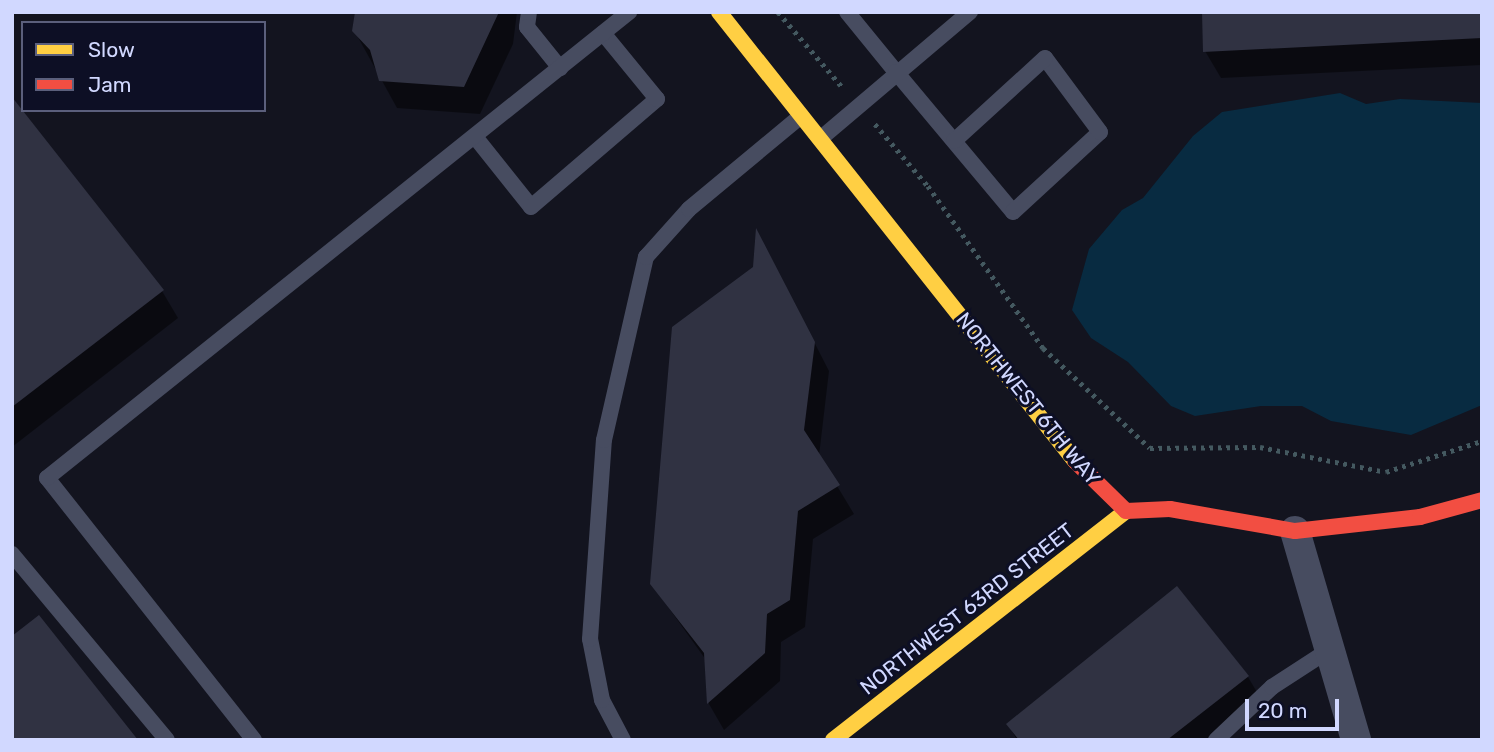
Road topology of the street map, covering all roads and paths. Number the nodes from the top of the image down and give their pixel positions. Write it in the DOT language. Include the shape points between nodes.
graph roads {
  1 [pos="529,12"];
  2 [pos="628,12"];
  3 [pos="719,12"];
  4 [pos="778,12"];
  5 [pos="847,12"];
  6 [pos="970,12"];
  7 [pos="603,33"];
  8 [pos="560,68"];
  9 [pos="896,72"];
  10 [pos="858,106"];
  11 [pos="802,116"];
  12 [pos="475,138"];
  13 [pos="820,139"];
  14 [pos="954,141"];
  15 [pos="1482,441"];
  16 [pos="1482,500"];
  17 [pos="1126,511"];
  18 [pos="1295,531"];
  19 [pos="12,554"];
  20 [pos="1329,650"];
  21 [pos="167,740"];
  22 [pos="254,740"];
  23 [pos="623,740"];
  24 [pos="833,740"];
  25 [pos="1216,740"];
  26 [pos="1356,740"];
  1 -- 8 [label="lane" via="527,27"];
  2 -- 7 [label="lane"];
  3 -- 11 [label="street, NORTHWEST 6TH WAY"];
  4 -- 10 [label="path"];
  5 -- 9 [label="lane"];
  6 -- 9 [label="lane"];
  7 -- 8 [label="lane"];
  7 -- 12 [label="lane" via="657,99 531,207"];
  8 -- 12 [label="lane"];
  9 -- 10 [label="lane"];
  9 -- 14 [label="lane"];
  10 -- 13 [label="lane"];
  10 -- 15 [label="path" via="928,187 1043,348 1150,448 1260,447 1385,472"];
  11 -- 13 [label="street, NORTHWEST 6TH WAY"];
  11 -- 23 [label="lane" via="689,209 646,257 604,440 590,639 602,700"];
  12 -- 22 [label="lane" via="47,478"];
  13 -- 17 [label="street, NORTHWEST 6TH WAY" via="1083,471"];
  14 -- 14 [label="lane" via="1045,58 1100,132 1013,212"];
  16 -- 18 [label="street" via="1420,517"];
  17 -- 18 [label="street" via="1170,509"];
  17 -- 24 [label="street, NORTHWEST 63RD STREET"];
  18 -- 20 [label="street"];
  19 -- 21 [label="lane"];
  20 -- 25 [label="lane" via="1272,687"];
  20 -- 26 [label="street"];
}
